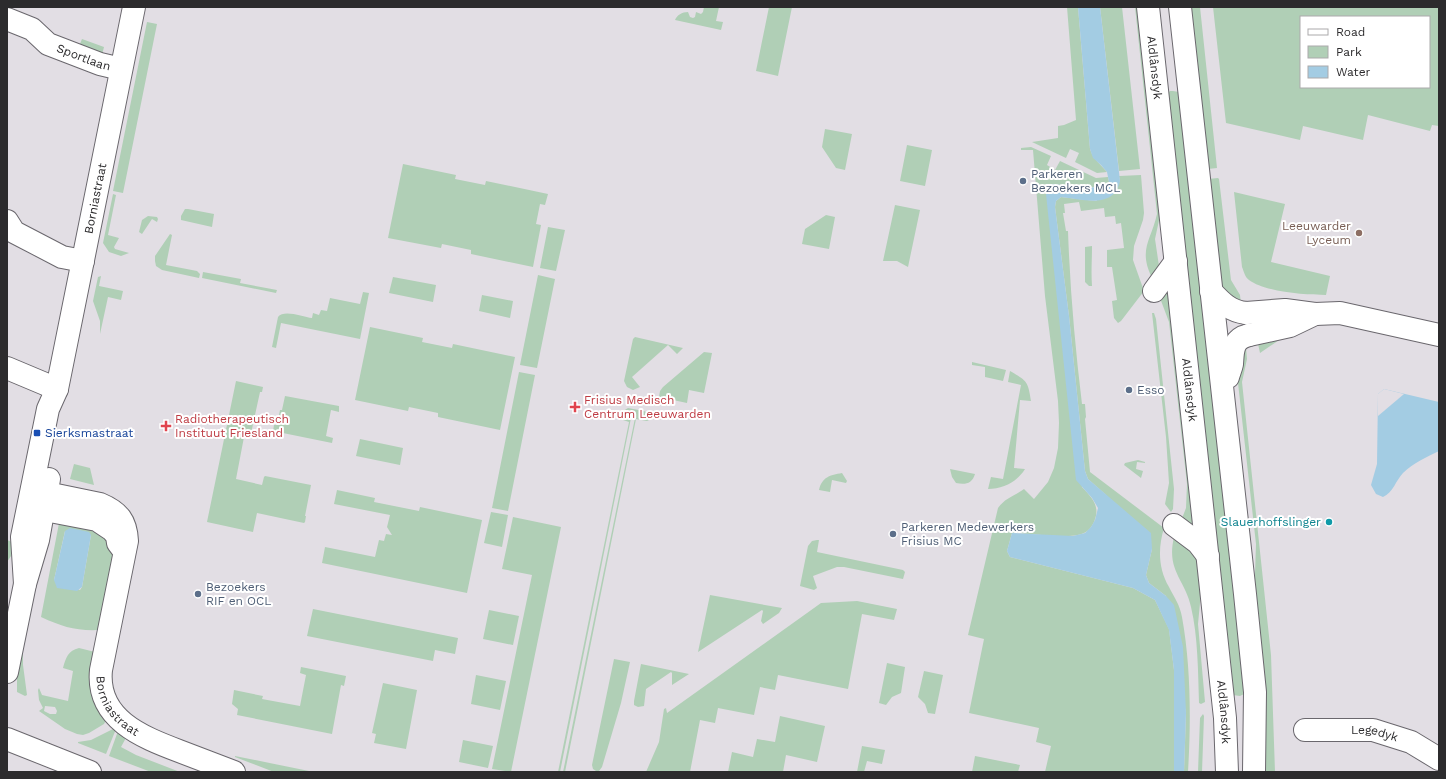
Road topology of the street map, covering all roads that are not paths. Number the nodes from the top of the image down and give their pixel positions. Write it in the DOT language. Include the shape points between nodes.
graph roads {
  1 [pos="134,7"];
  2 [pos="1148,7"];
  3 [pos="1180,7"];
  4 [pos="7,19"];
  5 [pos="121,68"];
  6 [pos="7,222"];
  7 [pos="83,260"];
  8 [pos="1176,261"];
  9 [pos="1154,291"];
  10 [pos="1211,291"];
  11 [pos="1315,314"];
  12 [pos="1439,335"];
  13 [pos="7,368"];
  14 [pos="57,389"];
  15 [pos="1223,395"];
  16 [pos="38,500"];
  17 [pos="1174,525"];
  18 [pos="1208,556"];
  19 [pos="7,672"];
  20 [pos="1305,730"];
  21 [pos="7,739"];
  22 [pos="1439,759"];
  23 [pos="90,772"];
  24 [pos="234,772"];
  25 [pos="1227,772"];
  26 [pos="1254,772"];
  1 -- 5 [label="main road, Borniastraat"];
  2 -- 8 [label="main road, Aldlânsdyk"];
  3 -- 10 [label="main road"];
  4 -- 5 [label="main road, Sportlaan" via="32,29 48,44 100,64"];
  5 -- 7 [label="main road, Borniastraat"];
  6 -- 7 [label="main road" via="14,232 62,257"];
  7 -- 14 [label="main road, Borniastraat"];
  8 -- 9 [label="main road"];
  8 -- 18 [label="main road, Aldlânsdyk"];
  10 -- 11 [label="main road" via="1231,309 1246,313 1285,310"];
  10 -- 15 [label="main road"];
  11 -- 12 [label="main road" via="1340,313"];
  11 -- 15 [label="main road" via="1290,326 1241,339 1233,348 1232,364"];
  13 -- 14 [label="main road"];
  14 -- 16 [label="main road, Borniastraat" via="48,409"];
  15 -- 26 [label="main road" via="1255,692"];
  16 -- 19 [label="main road, Borniastraat" via="22,537 25,584"];
  16 -- 24 [label="main road, Borniastraat" via="97,520 112,530 125,552 100,670 102,691 110,709 136,733"];
  17 -- 18 [label="main road" via="1198,543"];
  18 -- 25 [label="main road, Aldlânsdyk" via="1225,718"];
  20 -- 22 [label="main road, Legedyk" via="1373,730 1411,742"];
  21 -- 23 [label="main road"];
}
